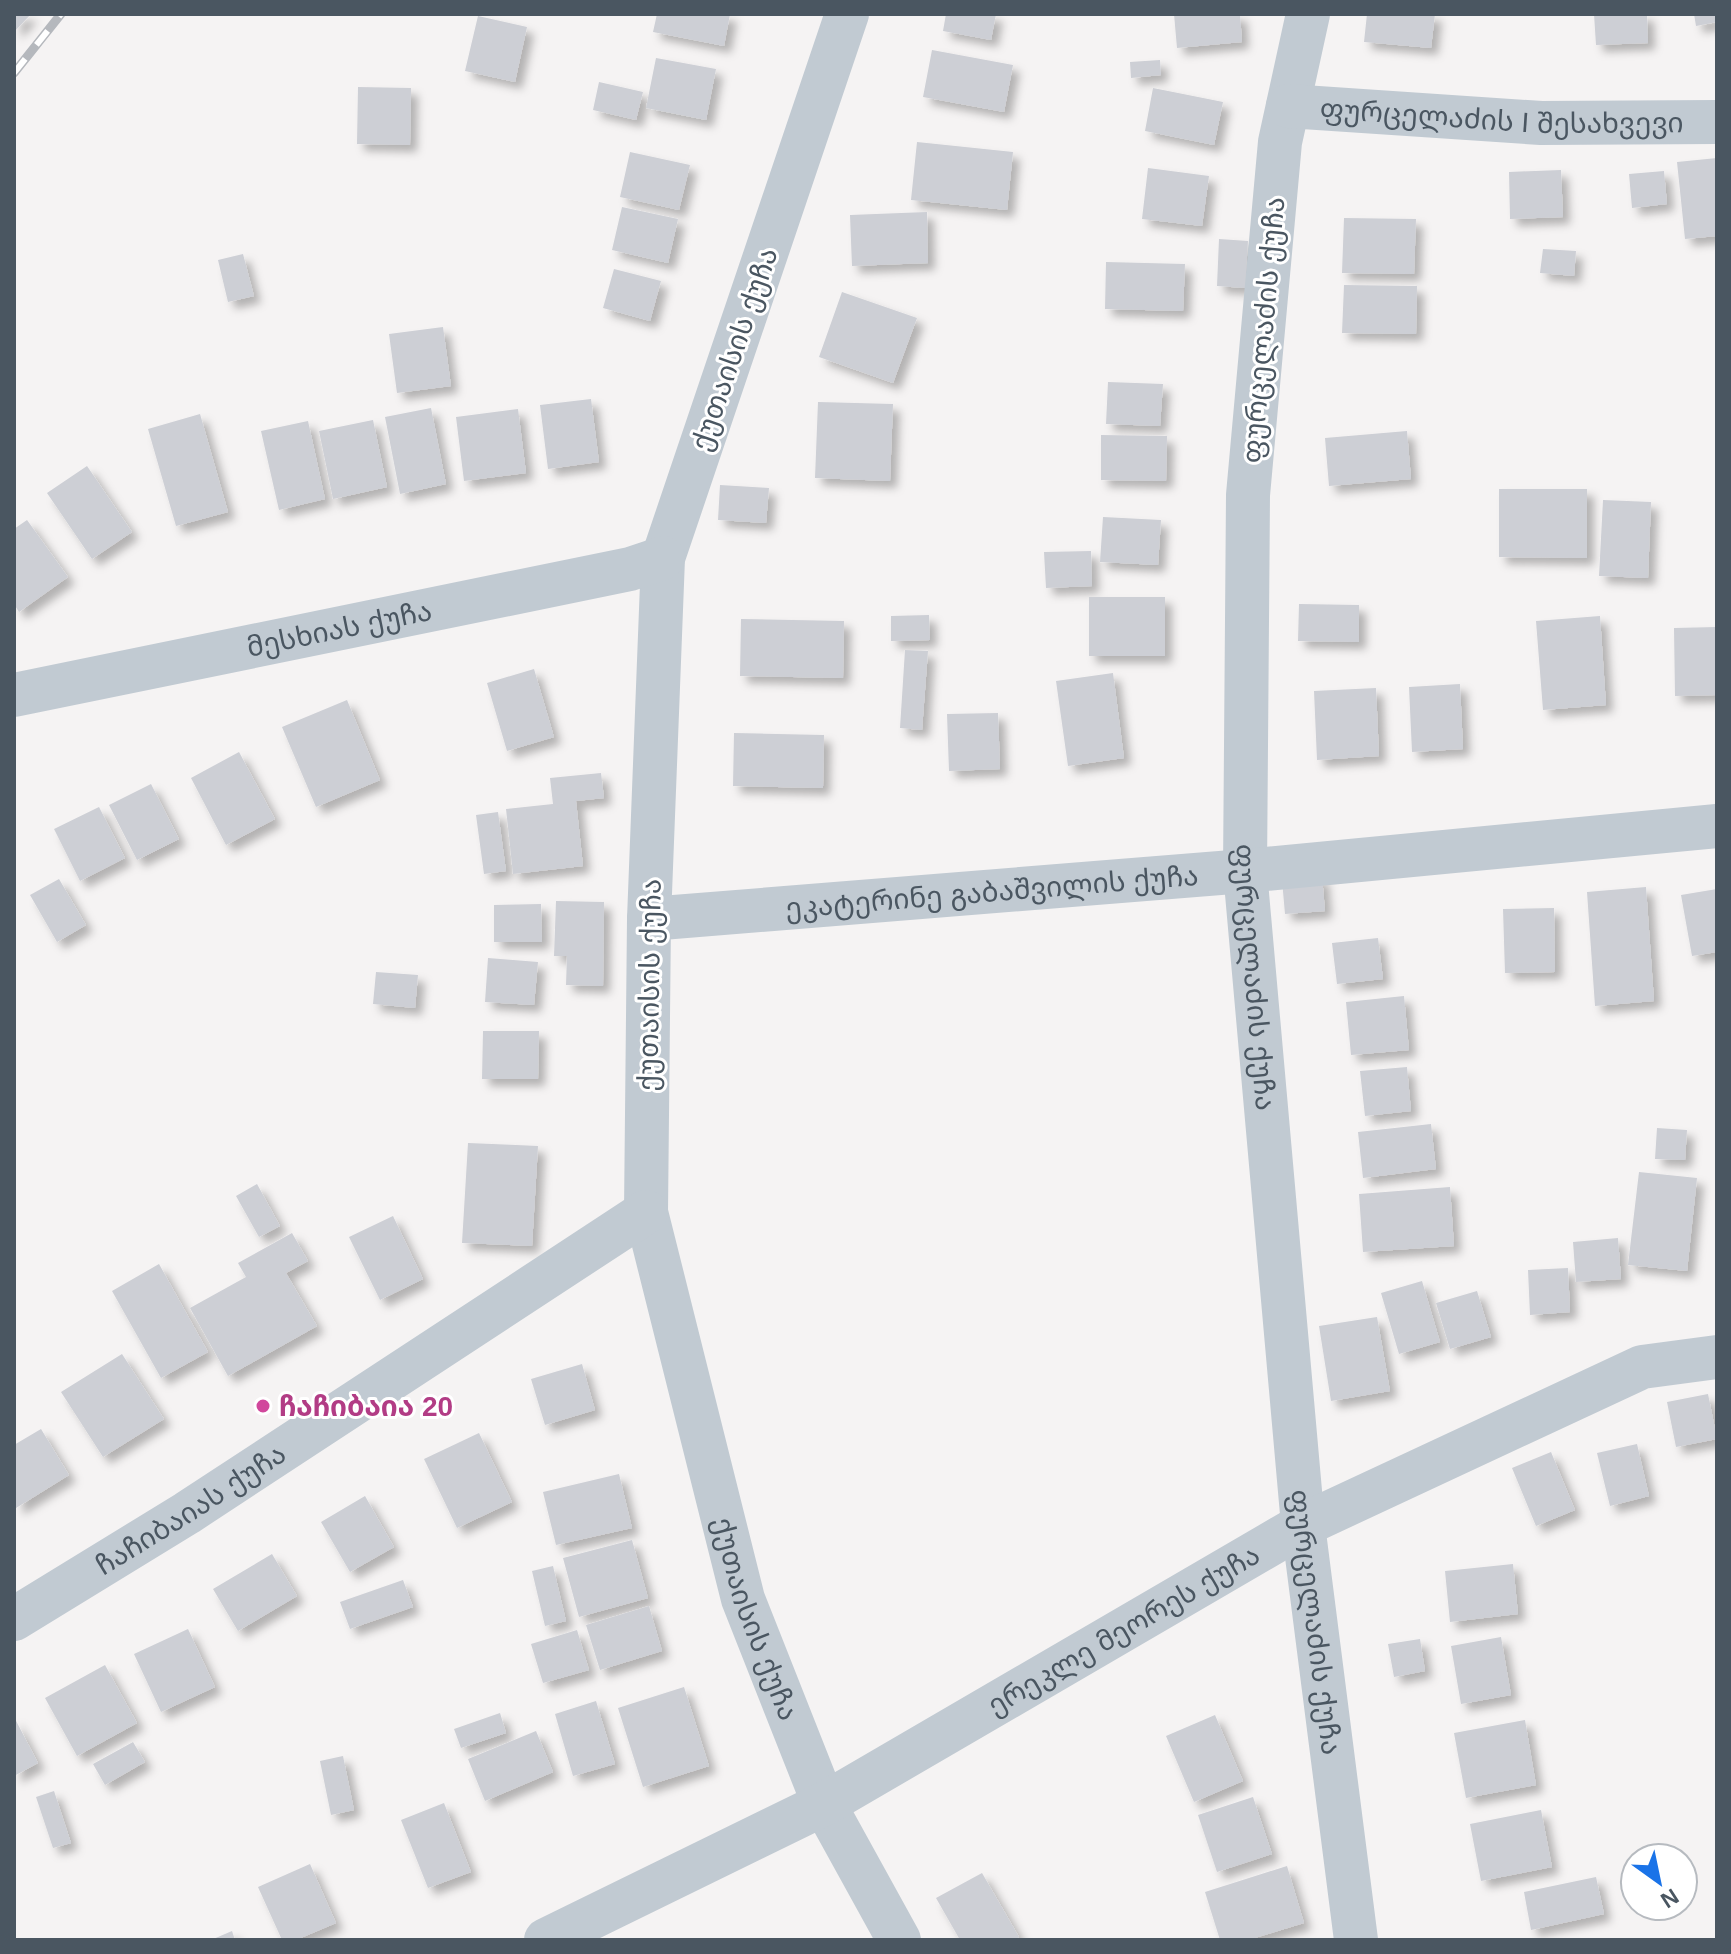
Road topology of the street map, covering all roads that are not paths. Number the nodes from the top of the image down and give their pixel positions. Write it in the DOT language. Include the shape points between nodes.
graph roads {
  1 [pos="847,14"];
  2 [pos="1308,14"];
  3 [pos="1288,106"];
  4 [pos="1717,122"];
  5 [pos="663,558"];
  6 [pos="14,695"];
  7 [pos="1717,826"];
  8 [pos="1245,871"];
  9 [pos="649,919"];
  10 [pos="646,1212"];
  11 [pos="1717,1357"];
  12 [pos="1303,1525"];
  13 [pos="14,1619"];
  14 [pos="824,1804"];
  15 [pos="546,1940"];
  16 [pos="899,1940"];
  17 [pos="1356,1940"];
  1 -- 5 [label="street, ქუთაისის ქუჩა"];
  2 -- 3 [label="street, ფურცელაძის ქუჩა"];
  3 -- 4 [label="street, ფურცელაძის I შესახვევი" via="1541,123"];
  3 -- 8 [label="street, ფურცელაძის ქუჩა" via="1280,142 1248,495"];
  5 -- 6 [label="street, მესხიას ქუჩა"];
  5 -- 9 [label="street, ქუთაისის ქუჩა"];
  7 -- 8 [label="street, ეკატერინე გაბაშვილის ქუჩა"];
  8 -- 9 [label="street, ეკატერინე გაბაშვილის ქუჩა"];
  8 -- 12 [label="street, ფურცელაძის ქუჩა"];
  9 -- 10 [label="street, ქუთაისის ქუჩა"];
  10 -- 13 [label="street, ჩაჩიბაიას ქუჩა" via="187,1513"];
  10 -- 14 [label="street, ქუთაისის ქუჩა" via="743,1599"];
  11 -- 12 [label="street, ერეკლე მეორეს ქუჩა" via="1642,1367"];
  12 -- 14 [label="street, ერეკლე მეორეს ქუჩა"];
  12 -- 17 [label="street, ფურცელაძის ქუჩა"];
  14 -- 15 [label="street, ერეკლე მეორეს ქუჩა"];
  14 -- 16 [label="street, ქუთაისის ქუჩა"];
}
